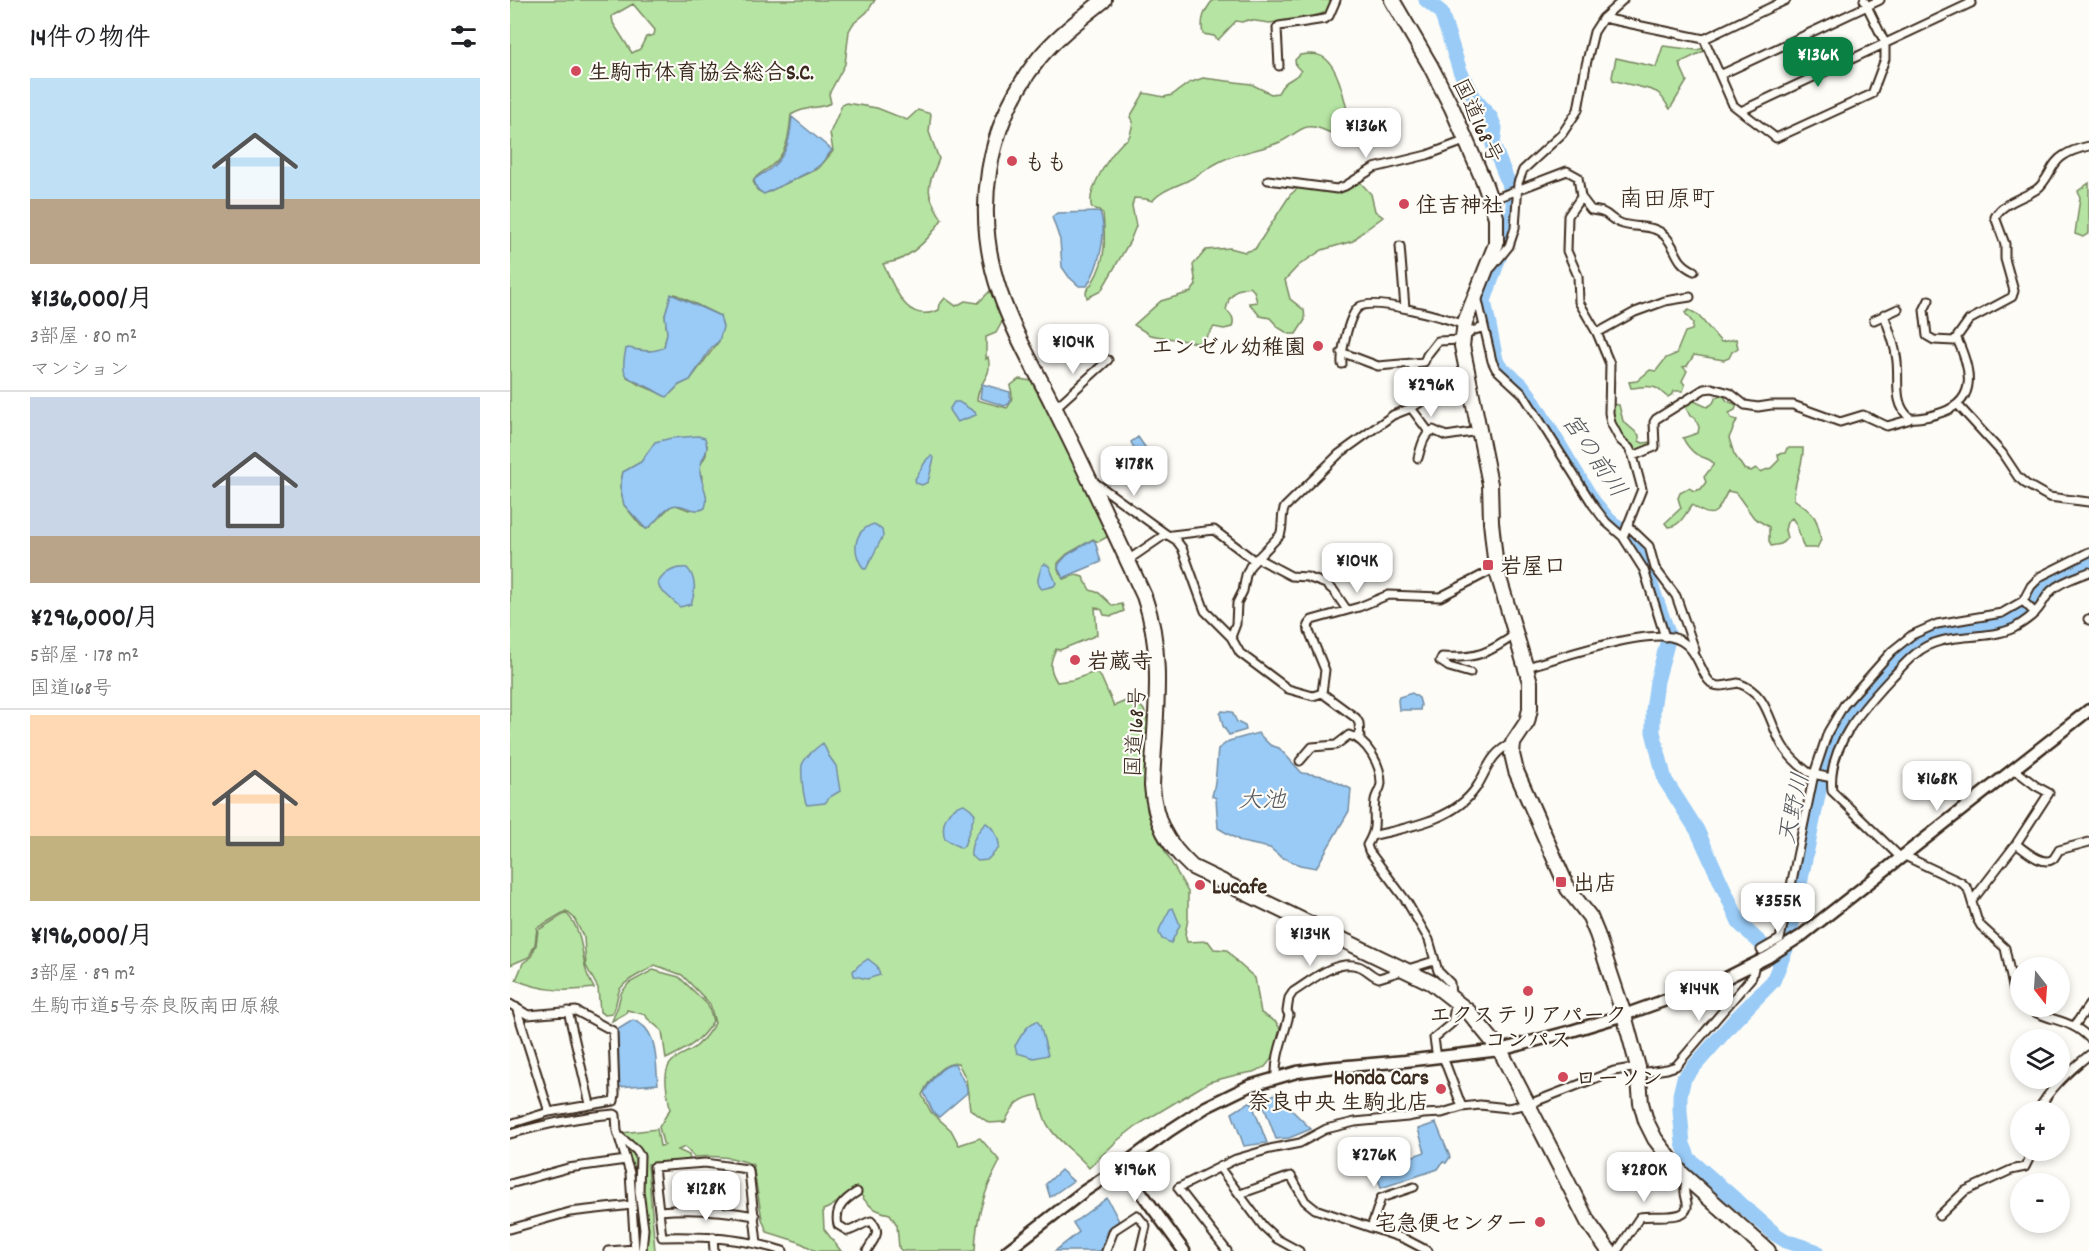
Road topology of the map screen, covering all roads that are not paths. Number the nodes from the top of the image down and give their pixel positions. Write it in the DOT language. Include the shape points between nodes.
graph roads {
  1 [pos="1104,0"];
  2 [pos="1336,0"];
  3 [pos="1392,0"];
  4 [pos="1623,0"];
  5 [pos="1786,0"];
  6 [pos="1880,0"];
  7 [pos="1970,0"];
  8 [pos="1866,3"];
  9 [pos="1603,18"];
  10 [pos="1704,39"];
  11 [pos="1885,43"];
  12 [pos="1279,66"];
  13 [pos="1720,75"];
  14 [pos="1741,111"];
  15 [pos="1467,140"];
  16 [pos="2089,146"];
  17 [pos="1268,180"];
  18 [pos="1518,190"];
  19 [pos="1581,197"];
  20 [pos="1491,200"];
  21 [pos="1515,228"];
  22 [pos="1497,229"];
  23 [pos="1400,246"];
  24 [pos="1694,271"];
  25 [pos="1482,278"];
  26 [pos="1476,291"];
  27 [pos="1690,297"];
  28 [pos="1929,300"];
  29 [pos="1405,308"];
  30 [pos="1898,309"];
  31 [pos="1884,314"];
  32 [pos="1875,320"];
  33 [pos="1464,325"];
  34 [pos="1484,327"];
  35 [pos="1597,333"];
  36 [pos="1957,339"];
  37 [pos="1462,340"];
  38 [pos="1341,352"];
  39 [pos="1108,360"];
  40 [pos="1342,364"];
  41 [pos="1411,364"];
  42 [pos="1469,382"];
  43 [pos="1429,396"];
  44 [pos="1958,405"];
  45 [pos="1054,408"];
  46 [pos="1411,408"];
  47 [pos="1910,418"];
  48 [pos="1479,431"];
  49 [pos="1429,432"];
  50 [pos="1633,456"];
  51 [pos="1418,458"];
  52 [pos="1089,479"];
  53 [pos="2089,502"];
  54 [pos="1628,526"];
  55 [pos="1167,534"];
  56 [pos="1623,537"];
  57 [pos="2089,552"];
  58 [pos="1256,559"];
  59 [pos="1128,560"];
  60 [pos="1496,568"];
  61 [pos="2089,572"];
  62 [pos="2023,601"];
  63 [pos="1347,610"];
  64 [pos="2035,613"];
  65 [pos="1517,633"];
  66 [pos="1230,637"];
  67 [pos="1668,637"];
  68 [pos="1695,653"];
  69 [pos="1527,667"];
  70 [pos="1470,673"];
  71 [pos="1322,693"];
  72 [pos="2089,710"];
  73 [pos="1359,739"];
  74 [pos="1513,743"];
  75 [pos="1300,762"];
  76 [pos="2014,769"];
  77 [pos="1814,774"];
  78 [pos="1831,778"];
  79 [pos="1372,836"];
  80 [pos="2089,842"];
  81 [pos="2016,844"];
  82 [pos="1903,857"];
  83 [pos="1972,901"];
  84 [pos="1766,953"];
  85 [pos="1434,961"];
  86 [pos="1755,964"];
  87 [pos="1406,970"];
  88 [pos="2010,972"];
  89 [pos="1453,998"];
  90 [pos="513,1005"];
  91 [pos="2089,1005"];
  92 [pos="568,1011"];
  93 [pos="1624,1015"];
  94 [pos="2050,1017"];
  95 [pos="2075,1025"];
  96 [pos="2088,1034"];
  97 [pos="1500,1050"];
  98 [pos="2089,1055"];
  99 [pos="1440,1057"];
  100 [pos="1639,1070"];
  101 [pos="1276,1077"];
  102 [pos="2043,1101"];
  103 [pos="590,1104"];
  104 [pos="1529,1104"];
  105 [pos="1462,1107"];
  106 [pos="549,1112"];
  107 [pos="510,1124"];
  108 [pos="510,1134"];
  109 [pos="619,1136"];
  110 [pos="626,1160"];
  111 [pos="2027,1161"];
  112 [pos="1122,1166"];
  113 [pos="1219,1167"];
  114 [pos="1686,1179"];
  115 [pos="510,1184"];
  116 [pos="1414,1187"];
  117 [pos="856,1192"];
  118 [pos="1240,1194"];
  119 [pos="632,1205"];
  120 [pos="1150,1205"];
  121 [pos="658,1211"];
  122 [pos="1137,1215"];
  123 [pos="754,1216"];
  124 [pos="1939,1216"];
  125 [pos="1371,1228"];
  126 [pos="510,1229"];
  127 [pos="713,1236"];
  128 [pos="757,1243"];
  129 [pos="638,1250"];
  130 [pos="608,1251"];
  131 [pos="714,1251"];
  132 [pos="783,1251"];
  133 [pos="867,1251"];
  134 [pos="1007,1251"];
  135 [pos="1106,1251"];
  136 [pos="1140,1251"];
  137 [pos="1184,1251"];
  138 [pos="1227,1251"];
  139 [pos="1299,1251"];
  140 [pos="1428,1251"];
  141 [pos="1609,1251"];
  142 [pos="1617,1251"];
  143 [pos="1768,1251"];
  1 -- 45 [label="highway, 国道168号" via="1058,38 1026,78 1000,127 986,186 987,241 1000,295"];
  2 -- 12 [label="street" via="1325,19 1277,28"];
  3 -- 15 [label="highway, 国道168号"];
  4 -- 9 [label="street"];
  5 -- 10 [label="street"];
  6 -- 8 [label="street"];
  7 -- 11 [label="street" via="1971,3"];
  8 -- 11 [label="street"];
  8 -- 13 [label="street"];
  9 -- 10 [label="street"];
  9 -- 18 [label="street" via="1594,32 1578,110 1562,134 1523,170"];
  10 -- 13 [label="street"];
  11 -- 14 [label="street"];
  11 -- 14 [label="street" via="1886,59 1872,94 1776,138"];
  13 -- 14 [label="street" via="1733,105"];
  15 -- 17 [label="street" via="1374,168 1337,189"];
  15 -- 20 [label="highway, 国道168号"];
  16 -- 36 [label="street" via="2062,156 2046,181 1997,213 2014,294 1969,320"];
  18 -- 19 [label="street" via="1567,171 1578,177"];
  18 -- 20 [label="street"];
  18 -- 21 [label="street"];
  19 -- 24 [label="street" via="1591,210 1607,212 1619,223 1658,230 1684,266"];
  19 -- 35 [label="street" via="1568,216 1567,251 1578,276 1580,302"];
  20 -- 22 [label="highway, 国道168号"];
  21 -- 22 [label="street"];
  21 -- 25 [label="street" via="1509,246"];
  22 -- 25 [label="highway, 国道168号" via="1493,254"];
  23 -- 29 [label="street"];
  25 -- 26 [label="highway, 国道168号"];
  26 -- 33 [label="highway, 国道168号"];
  26 -- 34 [label="street"];
  27 -- 35 [label="street" via="1635,312"];
  28 -- 36 [label="street" via="1924,310 1927,336 1951,342"];
  29 -- 33 [label="street"];
  29 -- 38 [label="street" via="1367,303 1359,306"];
  30 -- 31 [label="street"];
  31 -- 32 [label="street"];
  31 -- 47 [label="street" via="1896,354 1898,397"];
  33 -- 37 [label="highway, 国道168号"];
  34 -- 37 [label="street"];
  34 -- 56 [label="street" via="1496,369 1523,394 1593,505"];
  35 -- 50 [label="street" via="1610,364 1611,423"];
  36 -- 44 [label="street" via="1968,365 1967,392"];
  37 -- 41 [label="street" via="1438,341 1424,362"];
  37 -- 42 [label="highway, 国道168号"];
  38 -- 40 [label="street"];
  38 -- 41 [label="street" via="1378,366"];
  39 -- 45 [label="street"];
  41 -- 43 [label="street"];
  42 -- 43 [label="street"];
  42 -- 48 [label="highway, 国道168号"];
  43 -- 46 [label="street"];
  44 -- 47 [label="street" via="1935,415"];
  44 -- 53 [label="street" via="2026,484 2049,497"];
  45 -- 52 [label="highway, 国道168号"];
  46 -- 49 [label="street"];
  46 -- 58 [label="street" via="1393,415 1339,454 1285,507 1280,535"];
  47 -- 50 [label="street" via="1887,426 1863,415 1840,422 1793,405 1745,405 1730,393 1704,389 1656,419 1655,447"];
  48 -- 49 [label="street" via="1446,436 1434,430"];
  48 -- 60 [label="highway, 国道168号" via="1490,484"];
  49 -- 51 [label="street"];
  50 -- 54 [label="street" via="1642,489"];
  52 -- 55 [label="street"];
  52 -- 59 [label="highway, 国道168号"];
  54 -- 56 [label="street"];
  54 -- 68 [label="street" via="1649,546 1655,568 1676,596"];
  55 -- 58 [label="street" via="1214,530"];
  55 -- 59 [label="street"];
  55 -- 66 [label="street" via="1182,548 1205,611"];
  56 -- 67 [label="street" via="1644,570"];
  57 -- 62 [label="street" via="2041,576"];
  58 -- 63 [label="street" via="1291,576 1326,584"];
  58 -- 66 [label="street" via="1246,575"];
  59 -- 87 [label="highway, 国道168号" via="1152,618 1156,639 1153,805 1168,842 1192,867 1212,878"];
  60 -- 63 [label="street" via="1440,597 1388,595"];
  60 -- 65 [label="highway, 国道168号"];
  61 -- 64 [label="street" via="2054,588"];
  62 -- 64 [label="street"];
  62 -- 77 [label="street" via="2002,613 1937,624 1902,642 1844,705 1828,732"];
  63 -- 71 [label="street" via="1312,620 1308,625 1325,670"];
  64 -- 78 [label="street" via="2004,632 1954,637 1917,653 1852,724"];
  65 -- 69 [label="highway, 国道168号"];
  65 -- 70 [label="street" via="1477,656 1442,657 1440,661"];
  66 -- 71 [label="street" via="1240,653 1288,688 1313,696"];
  67 -- 68 [label="street" via="1683,641"];
  67 -- 69 [label="street" via="1606,645"];
  68 -- 77 [label="street" via="1709,681 1720,686 1738,683 1754,692 1769,712 1785,749"];
  69 -- 74 [label="highway, 国道168号" via="1530,709 1527,722"];
  71 -- 73 [label="street" via="1356,718"];
  72 -- 76 [label="main road"];
  73 -- 75 [label="street" via="1349,735 1336,745 1312,747"];
  73 -- 79 [label="street" via="1376,762 1381,783 1375,800"];
  74 -- 79 [label="street" via="1494,757 1475,789 1451,811"];
  74 -- 93 [label="highway" via="1521,786 1568,889 1590,917"];
  76 -- 81 [label="street" via="2049,793"];
  76 -- 82 [label="main road"];
  77 -- 78 [label="street"];
  77 -- 84 [label="street" via="1780,939"];
  78 -- 82 [label="street" via="1832,791"];
  79 -- 85 [label="street" via="1367,845 1369,851 1407,902 1429,940"];
  80 -- 81 [label="street" via="2059,850 2047,861"];
  81 -- 83 [label="street"];
  82 -- 83 [label="street" via="1962,883"];
  82 -- 84 [label="main road" via="1801,936"];
  83 -- 88 [label="street" via="1981,926 2005,948"];
  84 -- 86 [label="main road"];
  85 -- 87 [label="street"];
  85 -- 89 [label="street" via="1450,983"];
  86 -- 93 [label="main road"];
  86 -- 100 [label="street" via="1752,977 1676,1066 1667,1070"];
  87 -- 89 [label="highway, 国道168号"];
  87 -- 101 [label="street" via="1379,978 1358,966 1334,967 1293,992 1277,1055"];
  89 -- 97 [label="highway, 国道168号" via="1480,1023"];
  89 -- 99 [label="street" via="1454,1019 1434,1038"];
  90 -- 92 [label="street" via="528,1015"];
  90 -- 106 [label="street"];
  91 -- 95 [label="street"];
  92 -- 103 [label="street"];
  92 -- 103 [label="street" via="576,1011 613,1031 614,1101"];
  93 -- 97 [label="main road"];
  93 -- 100 [label="highway"];
  94 -- 95 [label="street"];
  95 -- 96 [label="street"];
  97 -- 99 [label="main road"];
  97 -- 104 [label="highway, 国道168号"];
  98 -- 102 [label="street"];
  99 -- 101 [label="main road"];
  99 -- 105 [label="street"];
  100 -- 104 [label="street" via="1614,1071"];
  100 -- 114 [label="highway" via="1646,1121"];
  101 -- 112 [label="main road" via="1206,1107"];
  103 -- 106 [label="street"];
  104 -- 105 [label="street" via="1508,1108"];
  104 -- 141 [label="highway, 国道168号" via="1588,1222"];
  105 -- 113 [label="street" via="1442,1113 1354,1122"];
  106 -- 107 [label="street"];
  108 -- 109 [label="street" via="547,1123 614,1113"];
  109 -- 110 [label="street"];
  109 -- 129 [label="street" via="640,1156 644,1229"];
  110 -- 115 [label="street" via="568,1168"];
  110 -- 119 [label="street"];
  111 -- 124 [label="street" via="2025,1167 1965,1191"];
  112 -- 120 [label="main road"];
  112 -- 134 [label="main road"];
  113 -- 118 [label="street"];
  113 -- 138 [label="street" via="1178,1188"];
  114 -- 142 [label="street" via="1685,1212 1640,1217"];
  114 -- 143 [label="highway"];
  116 -- 125 [label="street" via="1381,1198"];
  117 -- 133 [label="street" via="844,1201 836,1219 848,1231 868,1221 876,1225 877,1237"];
  118 -- 125 [label="street" via="1291,1176 1305,1202 1315,1209"];
  118 -- 139 [label="street" via="1263,1226"];
  119 -- 126 [label="street" via="570,1212"];
  119 -- 129 [label="street"];
  120 -- 122 [label="street"];
  120 -- 137 [label="main road"];
  121 -- 123 [label="street" via="693,1208"];
  121 -- 123 [label="street" via="654,1167 705,1163 749,1171"];
  121 -- 127 [label="street" via="662,1237"];
  122 -- 135 [label="street" via="1114,1230"];
  122 -- 136 [label="street" via="1146,1226"];
  123 -- 128 [label="street"];
  125 -- 140 [label="street"];
  127 -- 128 [label="street"];
  127 -- 131 [label="street"];
  128 -- 132 [label="street"];
  129 -- 130 [label="street"];
}
